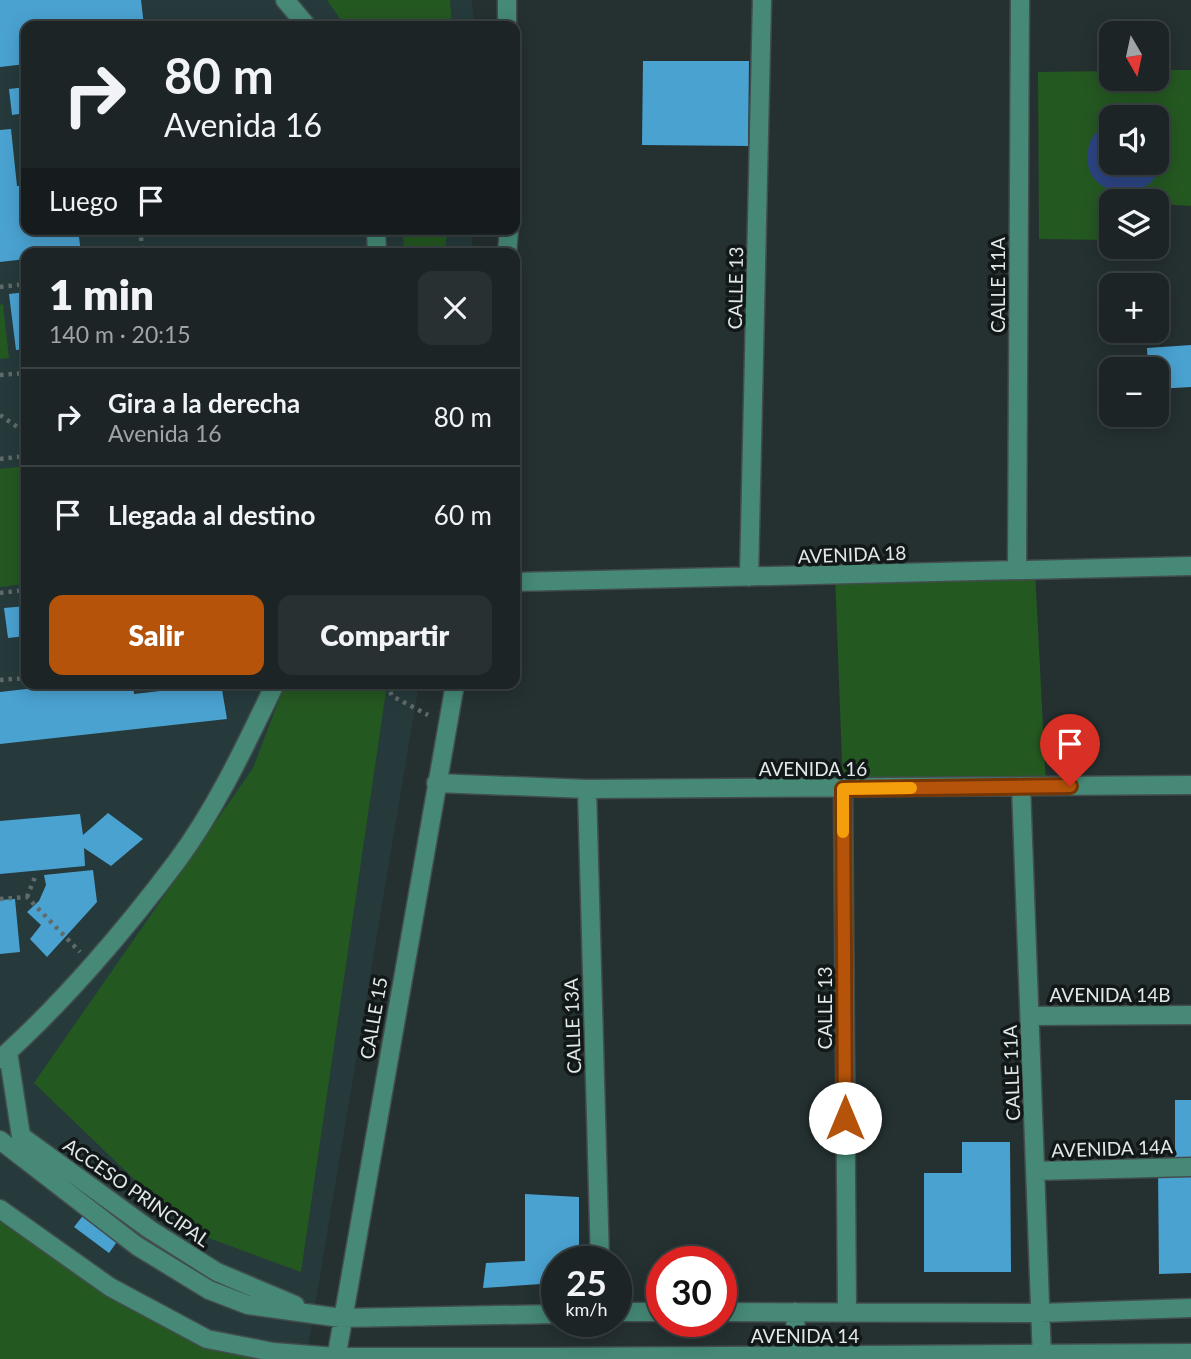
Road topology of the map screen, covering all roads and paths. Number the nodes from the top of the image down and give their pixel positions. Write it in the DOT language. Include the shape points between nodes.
graph roads {
  1 [pos="285,0"];
  2 [pos="507,0"];
  3 [pos="762,0"];
  4 [pos="1020,0"];
  5 [pos="303,21"];
  6 [pos="507,21"];
  7 [pos="21,285"];
  8 [pos="0,287"];
  9 [pos="21,373"];
  10 [pos="0,375"];
  11 [pos="0,415"];
  12 [pos="21,430"];
  13 [pos="21,457"];
  14 [pos="0,459"];
  15 [pos="1191,566"];
  16 [pos="1017,570"];
  17 [pos="749,577"];
  18 [pos="520,582"];
  19 [pos="21,591"];
  20 [pos="0,593"];
  21 [pos="21,678"];
  22 [pos="0,680"];
  23 [pos="273,689"];
  24 [pos="389,689"];
  25 [pos="454,689"];
  26 [pos="447,726"];
  27 [pos="436,783"];
  28 [pos="1191,785"];
  29 [pos="1021,786"];
  30 [pos="587,789"];
  31 [pos="843,789"];
  32 [pos="35,877"];
  33 [pos="27,897"];
  34 [pos="0,900"];
  35 [pos="83,955"];
  36 [pos="1191,1015"];
  37 [pos="1030,1016"];
  38 [pos="4,1056"];
  39 [pos="0,1140"];
  40 [pos="1191,1167"];
  41 [pos="1035,1171"];
  42 [pos="0,1209"];
  43 [pos="600,1246"];
  44 [pos="1191,1308"];
  45 [pos="847,1310"];
  46 [pos="310,1312"];
  47 [pos="737,1312"];
  48 [pos="795,1312"];
  49 [pos="1040,1313"];
  50 [pos="541,1314"];
  51 [pos="341,1318"];
  52 [pos="1191,1353"];
  53 [pos="1042,1357"];
  54 [pos="336,1358"];
  55 [pos="544,1358"];
  56 [pos="797,1358"];
  1 -- 5 [label="street"];
  2 -- 6 [label="street"];
  3 -- 17 [label="street, CALLE 13"];
  4 -- 16 [label="street, CALLE 11A"];
  7 -- 8 [label="path"];
  9 -- 10 [label="path"];
  11 -- 12 [label="path"];
  13 -- 14 [label="path"];
  15 -- 16 [label="street, AVENIDA 18"];
  16 -- 17 [label="street, AVENIDA 18"];
  17 -- 18 [label="street, AVENIDA 18"];
  19 -- 20 [label="path"];
  21 -- 22 [label="path"];
  23 -- 38 [label="street" via="237,763 177,860 62,999"];
  24 -- 26 [label="path" via="392,696"];
  25 -- 26 [label="street, CALLE 15"];
  26 -- 27 [label="street, CALLE 15"];
  27 -- 30 [label="street, AVENIDA 16"];
  27 -- 51 [label="street, CALLE 15"];
  28 -- 29 [label="street, AVENIDA 16"];
  29 -- 31 [label="street, AVENIDA 16"];
  29 -- 37 [label="street, CALLE 11A"];
  30 -- 31 [label="street, AVENIDA 16"];
  30 -- 43 [label="street, CALLE 13A"];
  31 -- 45 [label="street, CALLE 13"];
  32 -- 33 [label="path"];
  33 -- 34 [label="path"];
  33 -- 35 [label="path"];
  36 -- 37 [label="street, AVENIDA 14B"];
  37 -- 41 [label="street, CALLE 11A"];
  38 -- 46 [label="street, ACCESO PRINCIPAL" via="21,1136 217,1272"];
  39 -- 46 [label="street, ACCESO PRINCIPAL" via="137,1246 209,1290 247,1305"];
  40 -- 41 [label="street, AVENIDA 14A"];
  41 -- 49 [label="street, CALLE 11A"];
  42 -- 54 [label="street" via="110,1287 207,1339"];
  44 -- 49 [label="street, AVENIDA 14"];
  45 -- 48 [label="street, AVENIDA 14"];
  45 -- 49 [label="street, AVENIDA 14"];
  46 -- 51 [label="street, ACCESO PRINCIPAL"];
  47 -- 48 [label="street, AVENIDA 14"];
  48 -- 56 [label="street"];
  49 -- 53 [label="street, CALLE 11A"];
  50 -- 51 [label="street"];
  51 -- 54 [label="street, CALLE 15"];
  52 -- 53 [label="street, AVENIDA 14"];
  53 -- 56 [label="street, AVENIDA 14"];
  54 -- 55 [label="street, AVENIDA 14"];
  55 -- 56 [label="street, AVENIDA 14"];
}
